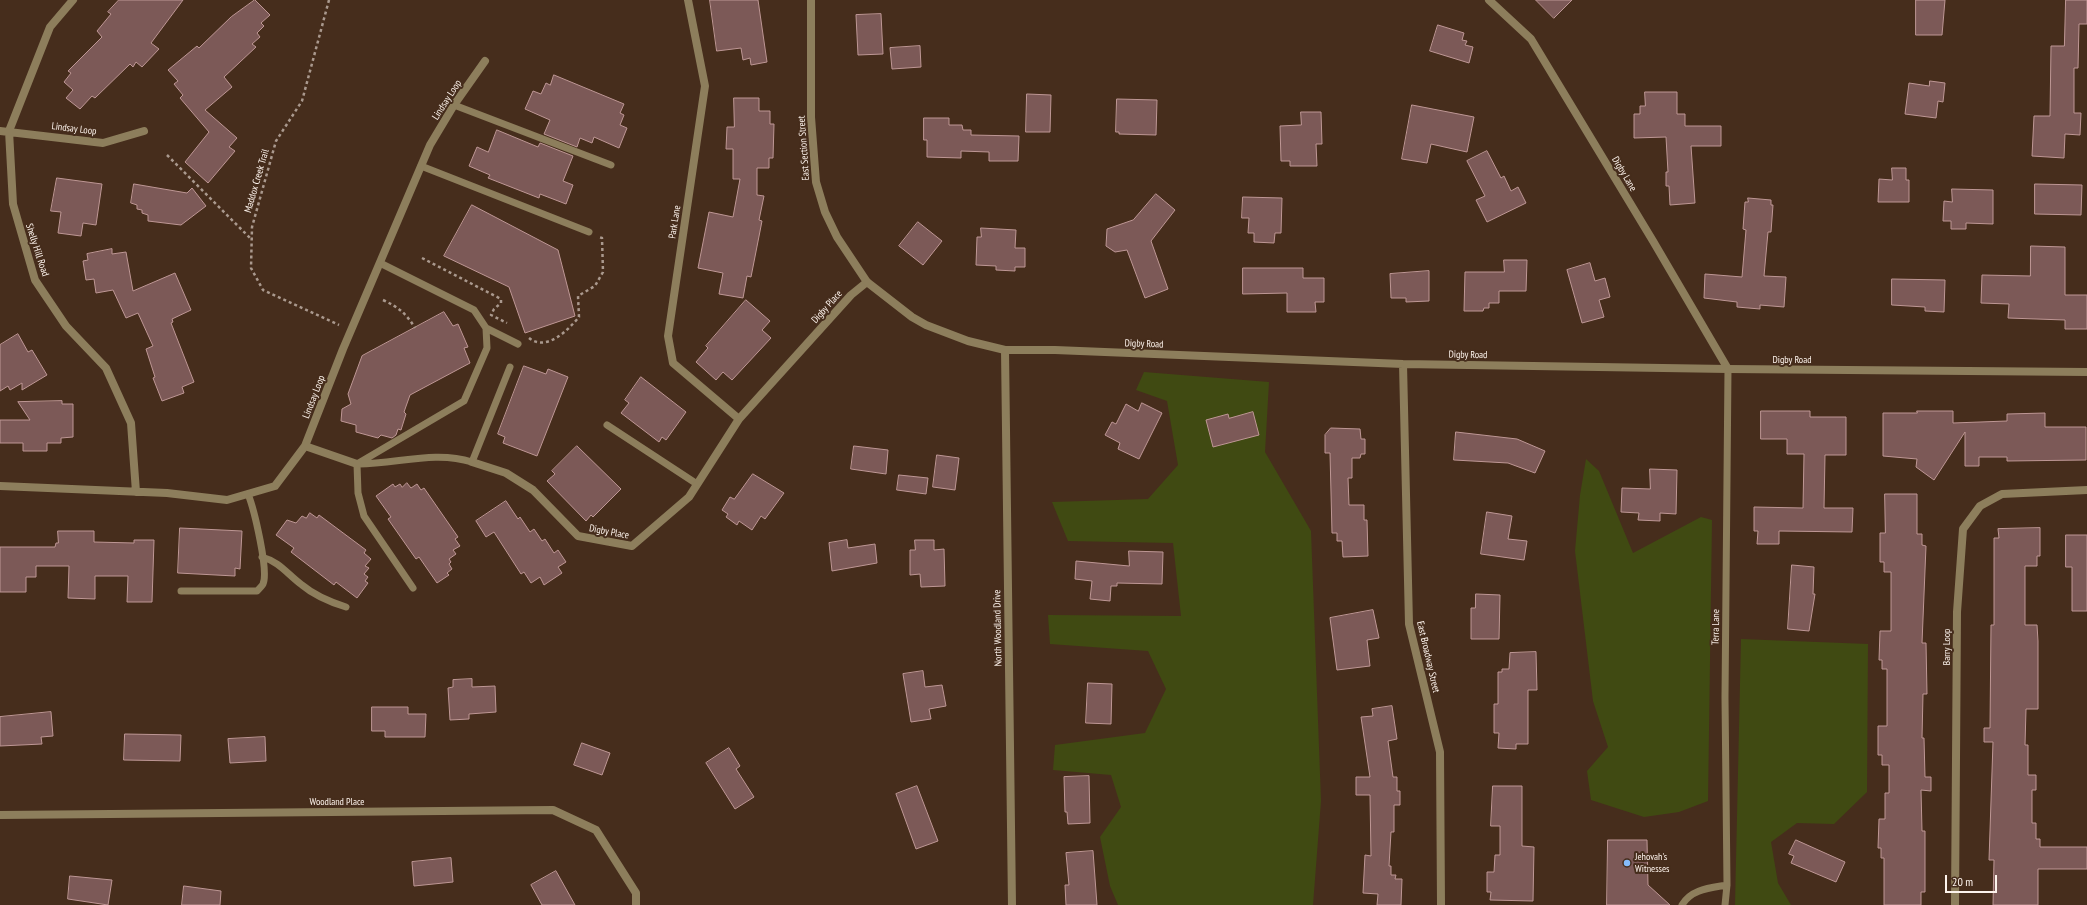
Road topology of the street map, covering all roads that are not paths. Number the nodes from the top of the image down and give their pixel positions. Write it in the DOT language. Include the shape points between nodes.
graph roads {
  1 [pos="73,0"];
  2 [pos="688,0"];
  3 [pos="811,0"];
  4 [pos="1488,0"];
  5 [pos="485,61"];
  6 [pos="454,105"];
  7 [pos="0,131"];
  8 [pos="144,131"];
  9 [pos="9,132"];
  10 [pos="611,165"];
  11 [pos="421,166"];
  12 [pos="589,232"];
  13 [pos="380,263"];
  14 [pos="867,282"];
  15 [pos="486,328"];
  16 [pos="518,344"];
  17 [pos="1005,350"];
  18 [pos="1403,364"];
  19 [pos="510,367"];
  20 [pos="1728,370"];
  21 [pos="2087,372"];
  22 [pos="739,419"];
  23 [pos="607,425"];
  24 [pos="305,446"];
  25 [pos="472,462"];
  26 [pos="357,464"];
  27 [pos="697,484"];
  28 [pos="0,486"];
  29 [pos="2087,490"];
  30 [pos="136,492"];
  31 [pos="248,494"];
  32 [pos="262,557"];
  33 [pos="413,588"];
  34 [pos="181,591"];
  35 [pos="346,607"];
  36 [pos="0,814"];
  37 [pos="1727,886"];
  38 [pos="636,905"];
  39 [pos="1012,905"];
  40 [pos="1441,905"];
  41 [pos="1682,905"];
  42 [pos="1725,905"];
  43 [pos="1955,905"];
  1 -- 9 [label="street, Shelly Hill Road" via="50,27"];
  2 -- 22 [label="street, Park Lane" via="705,86 668,336 673,363"];
  3 -- 14 [label="street, East Section Street" via="811,117 816,182 825,212"];
  4 -- 20 [label="street, Digby Lane" via="1531,39 1653,240"];
  5 -- 6 [label="street, Lindsay Loop"];
  6 -- 10 [label="lane"];
  6 -- 11 [label="street, Lindsay Loop" via="430,145"];
  7 -- 9 [label="street, Lindsay Loop"];
  8 -- 9 [label="street, Lindsay Loop" via="103,143"];
  9 -- 30 [label="street, Shelly Hill Road" via="13,204 35,280 66,326 106,368 132,424"];
  11 -- 12 [label="lane"];
  11 -- 13 [label="street, Lindsay Loop"];
  13 -- 15 [label="lane" via="474,310"];
  13 -- 24 [label="street, Lindsay Loop"];
  14 -- 17 [label="street, Digby Road" via="926,325 968,341"];
  14 -- 22 [label="street, Digby Place" via="850,295"];
  15 -- 16 [label="lane"];
  15 -- 26 [label="lane" via="487,348 464,401"];
  17 -- 18 [label="street, Digby Road" via="1062,350"];
  17 -- 39 [label="street, North Woodland Drive"];
  18 -- 20 [label="street, Digby Road"];
  18 -- 40 [label="street, East Broadway Street" via="1409,624 1440,752"];
  19 -- 25 [label="lane"];
  20 -- 21 [label="street, Digby Road"];
  20 -- 37 [label="lane, Terra Lane" via="1725,689"];
  22 -- 27 [label="street, Digby Place"];
  23 -- 27 [label="lane"];
  24 -- 26 [label="street, Digby Place"];
  24 -- 31 [label="street, Lindsay Loop" via="275,486"];
  25 -- 26 [label="lane, Digby Place" via="456,457 424,457 382,464"];
  25 -- 27 [label="street, Digby Place" via="506,472 533,490 578,536 632,546 689,497"];
  26 -- 33 [label="lane" via="358,493 364,516"];
  28 -- 30 [label="street, Lindsay Loop"];
  29 -- 43 [label="street, Barry Loop" via="2002,494 1980,506 1963,529 1957,612"];
  30 -- 31 [label="street, Lindsay Loop" via="227,500"];
  31 -- 32 [label="lane" via="256,517"];
  32 -- 34 [label="lane" via="263,584 257,591"];
  32 -- 35 [label="lane" via="274,561 302,586 330,602"];
  36 -- 38 [label="street, Woodland Place" via="553,810 596,830 636,893"];
  37 -- 41 [label="lane" via="1700,890 1685,898"];
  37 -- 42 [label="lane, Terra Lane"];
}
